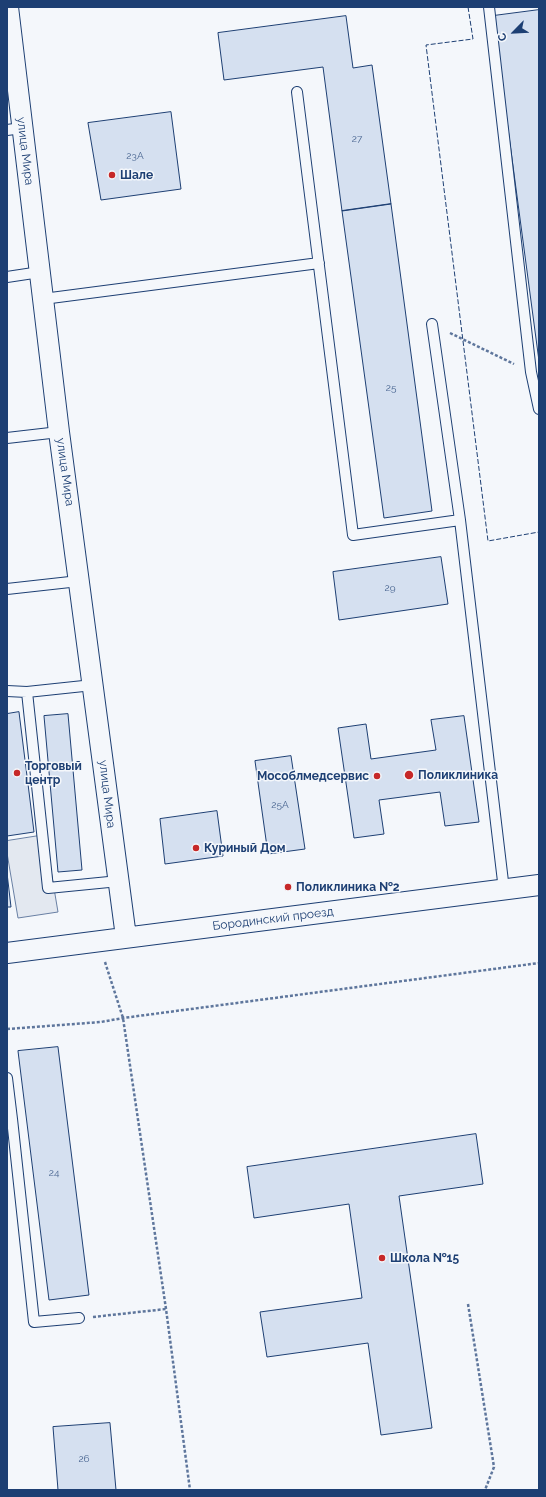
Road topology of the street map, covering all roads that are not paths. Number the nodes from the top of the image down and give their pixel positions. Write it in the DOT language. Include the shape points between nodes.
graph roads {
  1 [pos="8,7"];
  2 [pos="489,7"];
  3 [pos="297,92"];
  4 [pos="15,129"];
  5 [pos="319,263"];
  6 [pos="40,272"];
  7 [pos="7,277"];
  8 [pos="43,299"];
  9 [pos="432,324"];
  10 [pos="539,409"];
  11 [pos="59,432"];
  12 [pos="7,438"];
  13 [pos="460,520"];
  14 [pos="79,580"];
  15 [pos="7,589"];
  16 [pos="93,685"];
  17 [pos="7,691"];
  18 [pos="27,692"];
  19 [pos="119,881"];
  20 [pos="539,885"];
  21 [pos="504,890"];
  22 [pos="126,937"];
  23 [pos="7,953"];
  24 [pos="7,1078"];
  25 [pos="10,1120"];
  26 [pos="79,1318"];
  1 -- 4 [label="street, улица Мира"];
  2 -- 10 [label="lane" via="531,372"];
  3 -- 5 [label="lane"];
  4 -- 6 [label="street, улица Мира"];
  5 -- 8 [label="lane"];
  5 -- 13 [label="lane" via="353,535"];
  6 -- 7 [label="lane"];
  6 -- 8 [label="street, улица Мира"];
  8 -- 11 [label="street, улица Мира"];
  9 -- 13 [label="lane"];
  11 -- 12 [label="lane"];
  11 -- 14 [label="street, улица Мира"];
  13 -- 21 [label="lane"];
  14 -- 15 [label="lane"];
  14 -- 16 [label="street, улица Мира"];
  16 -- 18 [label="lane"];
  16 -- 19 [label="street, улица Мира"];
  17 -- 18 [label="lane"];
  18 -- 19 [label="lane" via="48,888"];
  19 -- 22 [label="street, улица Мира"];
  20 -- 21 [label="street, Бородинский проезд"];
  21 -- 22 [label="street, Бородинский проезд"];
  22 -- 23 [label="street, Бородинский проезд"];
  24 -- 25 [label="lane"];
  25 -- 26 [label="lane" via="34,1322"];
}
